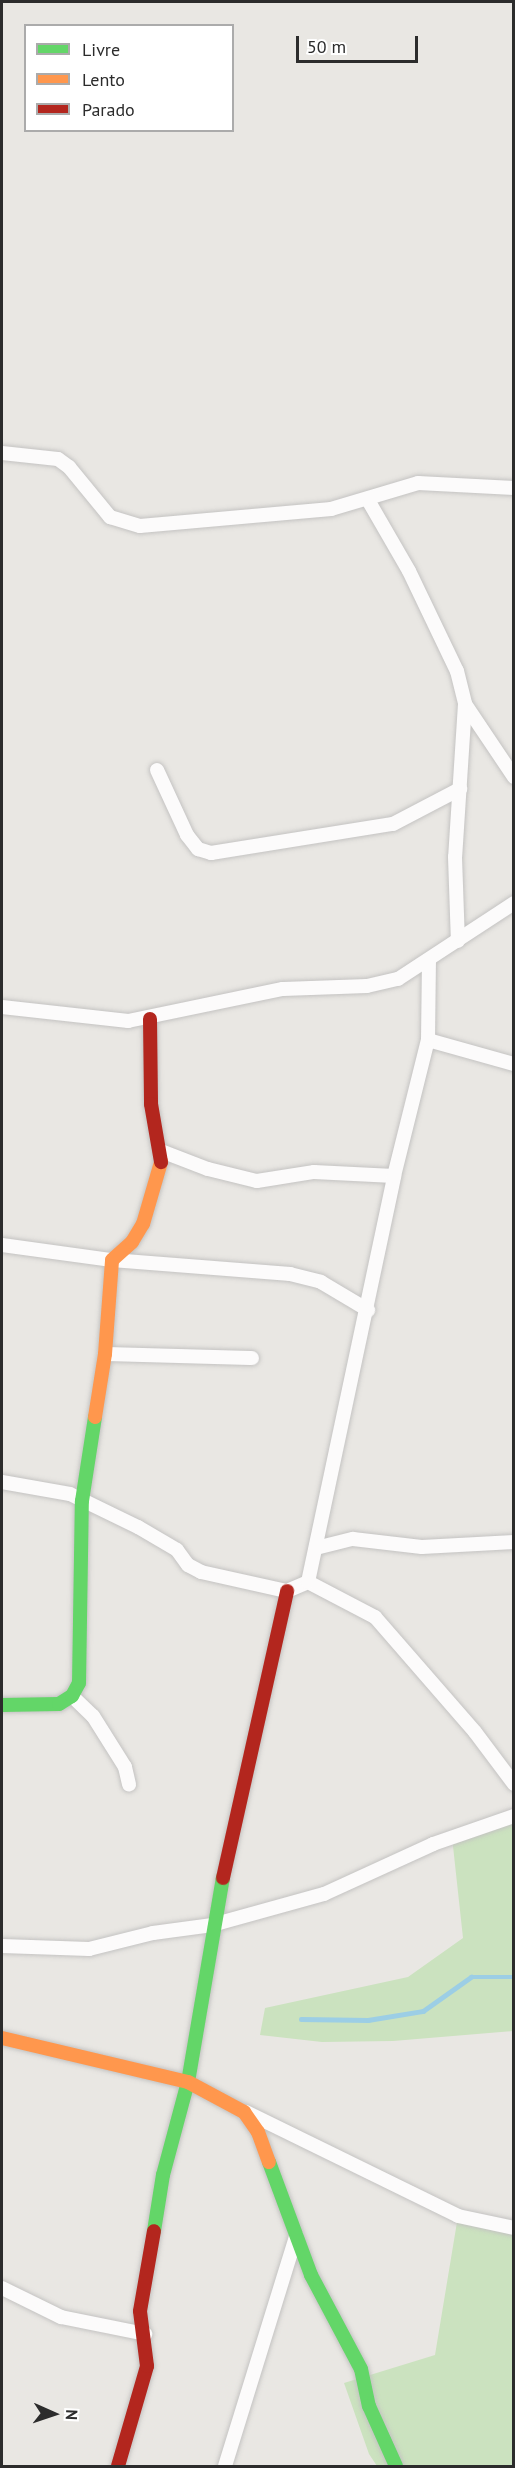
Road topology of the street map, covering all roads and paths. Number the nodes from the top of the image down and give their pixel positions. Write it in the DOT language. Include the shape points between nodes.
graph roads {
  1 [pos="2,453"];
  2 [pos="513,488"];
  3 [pos="368,500"];
  4 [pos="465,704"];
  5 [pos="157,770"];
  6 [pos="513,777"];
  7 [pos="460,789"];
  8 [pos="513,903"];
  9 [pos="458,941"];
  10 [pos="429,962"];
  11 [pos="2,1006"];
  12 [pos="150,1019"];
  13 [pos="428,1040"];
  14 [pos="513,1064"];
  15 [pos="161,1151"];
  16 [pos="394,1176"];
  17 [pos="2,1245"];
  18 [pos="112,1260"];
  19 [pos="368,1311"];
  20 [pos="105,1353"];
  21 [pos="252,1358"];
  22 [pos="2,1482"];
  23 [pos="82,1501"];
  24 [pos="513,1542"];
  25 [pos="316,1548"];
  26 [pos="308,1582"];
  27 [pos="286,1591"];
  28 [pos="72,1696"];
  29 [pos="2,1705"];
  30 [pos="513,1784"];
  31 [pos="129,1785"];
  32 [pos="513,1816"];
  33 [pos="212,1925"];
  34 [pos="2,1946"];
  35 [pos="2,2038"];
  36 [pos="188,2082"];
  37 [pos="244,2112"];
  38 [pos="513,2228"];
  39 [pos="296,2236"];
  40 [pos="2,2288"];
  41 [pos="145,2334"];
  42 [pos="117,2466"];
  43 [pos="225,2466"];
  44 [pos="396,2466"];
  1 -- 3 [label="street" via="58,459 110,517 140,526 331,509"];
  2 -- 3 [label="street" via="418,483"];
  3 -- 4 [label="street" via="409,571 457,670"];
  4 -- 6 [label="street"];
  4 -- 7 [label="street"];
  5 -- 7 [label="street" via="187,835 198,849 211,853 393,824"];
  7 -- 9 [label="street" via="455,857"];
  8 -- 9 [label="street"];
  9 -- 10 [label="street"];
  10 -- 12 [label="street" via="398,979 366,986 284,989"];
  10 -- 13 [label="street"];
  11 -- 12 [label="street" via="128,1021"];
  12 -- 15 [label="street" via="151,1104"];
  13 -- 14 [label="street"];
  13 -- 16 [label="street"];
  15 -- 16 [label="street" via="208,1169 257,1181 314,1172"];
  15 -- 18 [label="street" via="162,1166 143,1224 132,1242"];
  16 -- 19 [label="street"];
  17 -- 18 [label="street"];
  18 -- 19 [label="street" via="306,1277"];
  18 -- 20 [label="street"];
  19 -- 25 [label="street"];
  20 -- 21 [label="street"];
  20 -- 23 [label="street"];
  22 -- 23 [label="street" via="56,1489"];
  23 -- 27 [label="street" via="177,1550 188,1565 201,1572"];
  23 -- 28 [label="street" via="82,1665"];
  24 -- 25 [label="street" via="422,1547 352,1539"];
  25 -- 26 [label="street"];
  26 -- 27 [label="street"];
  26 -- 30 [label="street" via="375,1617 475,1732"];
  27 -- 33 [label="street"];
  28 -- 29 [label="street" via="59,1704"];
  28 -- 31 [label="street" via="93,1716 125,1767"];
  32 -- 33 [label="street" via="432,1844 324,1894"];
  33 -- 34 [label="street" via="89,1948"];
  33 -- 36 [label="street" via="208,1972"];
  35 -- 36 [label="street"];
  36 -- 37 [label="street"];
  36 -- 41 [label="street" via="163,2175 140,2312"];
  37 -- 38 [label="street" via="458,2216"];
  37 -- 39 [label="street" via="258,2132"];
  39 -- 43 [label="street"];
  39 -- 44 [label="street" via="311,2275 346,2336 369,2406"];
  40 -- 41 [label="street" via="61,2318"];
  41 -- 42 [label="street" via="144,2383"];
}
